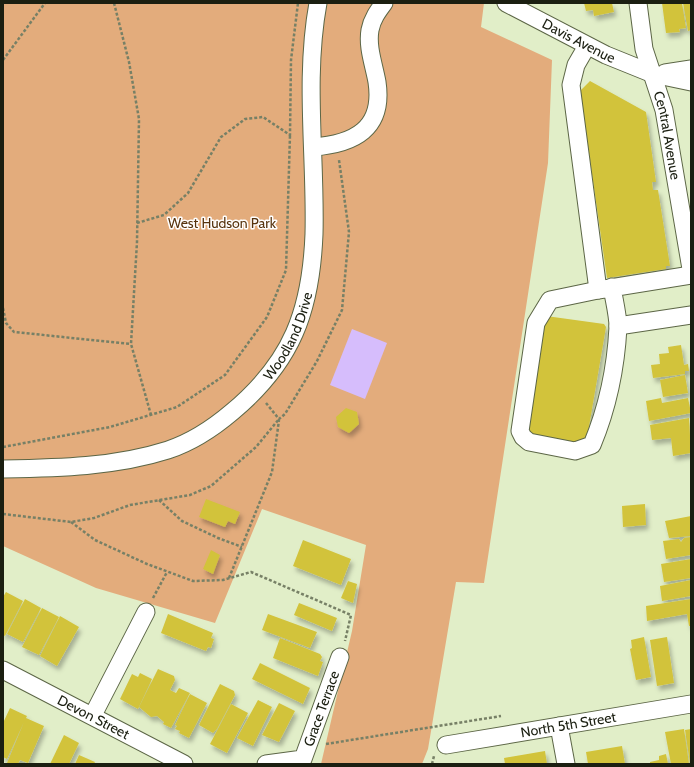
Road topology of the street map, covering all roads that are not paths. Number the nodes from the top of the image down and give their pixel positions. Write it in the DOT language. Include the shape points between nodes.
graph roads {
  1 [pos="318,3"];
  2 [pos="384,3"];
  3 [pos="506,3"];
  4 [pos="638,3"];
  5 [pos="587,46"];
  6 [pos="691,69"];
  7 [pos="653,74"];
  8 [pos="691,82"];
  9 [pos="313,147"];
  10 [pos="691,269"];
  11 [pos="691,275"];
  12 [pos="605,288"];
  13 [pos="691,314"];
  14 [pos="618,326"];
  15 [pos="3,469"];
  16 [pos="146,612"];
  17 [pos="340,657"];
  18 [pos="3,670"];
  19 [pos="691,704"];
  20 [pos="93,715"];
  21 [pos="559,726"];
  22 [pos="446,745"];
  23 [pos="296,761"];
  24 [pos="184,764"];
  25 [pos="266,764"];
  26 [pos="566,764"];
  1 -- 9 [label="street, Woodland Drive" via="312,58"];
  2 -- 9 [label="street" via="370,30 378,96 373,119 368,127 352,139 331,146"];
  3 -- 5 [label="street, Davis Avenue"];
  4 -- 7 [label="street, Central Avenue" via="644,49"];
  5 -- 7 [label="street, Davis Avenue"];
  5 -- 12 [label="street" via="576,65 571,84"];
  6 -- 7 [label="street"];
  7 -- 8 [label="street, Davis Avenue"];
  7 -- 10 [label="street, Central Avenue" via="664,110"];
  9 -- 15 [label="street, Woodland Drive" via="314,233 307,292 289,346 257,390 204,433 167,450 88,466"];
  11 -- 12 [label="street"];
  12 -- 14 [label="street"];
  12 -- 14 [label="street" via="550,300 536,323 520,431 529,442 575,451 592,445 608,392"];
  13 -- 14 [label="street"];
  16 -- 20 [label="street"];
  17 -- 23 [label="street, Grace Terrace"];
  18 -- 20 [label="street, Devon Street"];
  19 -- 21 [label="street, North 5th Street"];
  20 -- 24 [label="street, Devon Street"];
  21 -- 22 [label="street, North 5th Street"];
  21 -- 26 [label="street"];
  23 -- 25 [label="street"];
}
